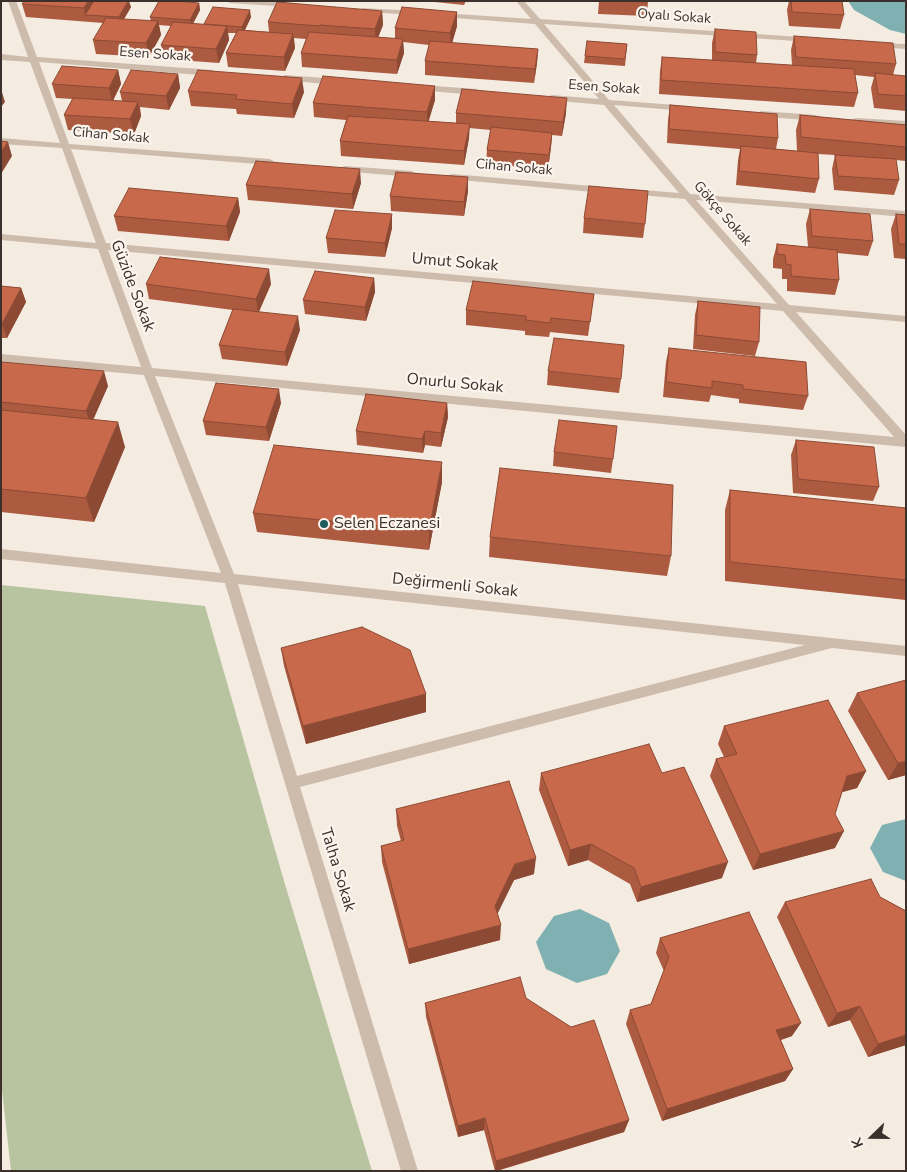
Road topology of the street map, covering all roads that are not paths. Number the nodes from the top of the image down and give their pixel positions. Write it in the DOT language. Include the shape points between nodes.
graph roads {
  1 [pos="12,1"];
  2 [pos="230,1"];
  3 [pos="520,1"];
  4 [pos="299,6"];
  5 [pos="358,10"];
  6 [pos="428,14"];
  7 [pos="437,15"];
  8 [pos="536,21"];
  9 [pos="818,41"];
  10 [pos="867,44"];
  11 [pos="906,47"];
  12 [pos="1,57"];
  13 [pos="34,59"];
  14 [pos="221,73"];
  15 [pos="271,77"];
  16 [pos="350,83"];
  17 [pos="409,87"];
  18 [pos="488,93"];
  19 [pos="547,98"];
  20 [pos="606,102"];
  21 [pos="693,108"];
  22 [pos="751,113"];
  23 [pos="828,118"];
  24 [pos="848,120"];
  25 [pos="906,124"];
  26 [pos="1,141"];
  27 [pos="64,146"];
  28 [pos="282,163"];
  29 [pos="331,167"];
  30 [pos="420,175"];
  31 [pos="440,176"];
  32 [pos="688,196"];
  33 [pos="906,214"];
  34 [pos="1,237"];
  35 [pos="100,245"];
  36 [pos="787,309"];
  37 [pos="906,319"];
  38 [pos="1,358"];
  39 [pos="148,371"];
  40 [pos="906,442"];
  41 [pos="1,554"];
  42 [pos="230,579"];
  43 [pos="835,643"];
  44 [pos="906,651"];
  45 [pos="292,783"];
  46 [pos="410,1171"];
  1 -- 13 [label="street, Güzide Sokak"];
  2 -- 4 [label="street"];
  3 -- 8 [label="street, Gökçe Sokak"];
  5 -- 6 [label="street"];
  7 -- 8 [label="street, Oyalı Sokak"];
  8 -- 9 [label="street, Oyalı Sokak"];
  8 -- 20 [label="street, Gökçe Sokak"];
  10 -- 11 [label="street"];
  12 -- 13 [label="street, Esen Sokak"];
  13 -- 14 [label="street, Esen Sokak"];
  13 -- 27 [label="street, Güzide Sokak"];
  15 -- 16 [label="street"];
  17 -- 18 [label="street"];
  19 -- 20 [label="street, Esen Sokak"];
  20 -- 21 [label="street, Esen Sokak"];
  20 -- 32 [label="street, Gökçe Sokak"];
  22 -- 23 [label="street"];
  24 -- 25 [label="street"];
  26 -- 27 [label="street, Cihan Sokak"];
  27 -- 28 [label="street, Cihan Sokak"];
  27 -- 35 [label="street, Güzide Sokak"];
  29 -- 30 [label="street"];
  31 -- 32 [label="street, Cihan Sokak"];
  32 -- 33 [label="street, Cihan Sokak"];
  32 -- 36 [label="street, Gökçe Sokak"];
  34 -- 35 [label="street, Umut Sokak"];
  35 -- 36 [label="street, Umut Sokak"];
  35 -- 39 [label="street, Güzide Sokak"];
  36 -- 37 [label="street, Umut Sokak"];
  36 -- 40 [label="street, Gökçe Sokak"];
  38 -- 39 [label="street, Onurlu Sokak"];
  39 -- 40 [label="street, Onurlu Sokak"];
  39 -- 42 [label="street, Güzide Sokak"];
  41 -- 42 [label="street, Değirmenli Sokak"];
  42 -- 43 [label="street, Değirmenli Sokak"];
  42 -- 45 [label="street, Talha Sokak"];
  43 -- 44 [label="street, Değirmenli Sokak"];
  43 -- 45 [label="street"];
  45 -- 46 [label="street, Talha Sokak"];
}
